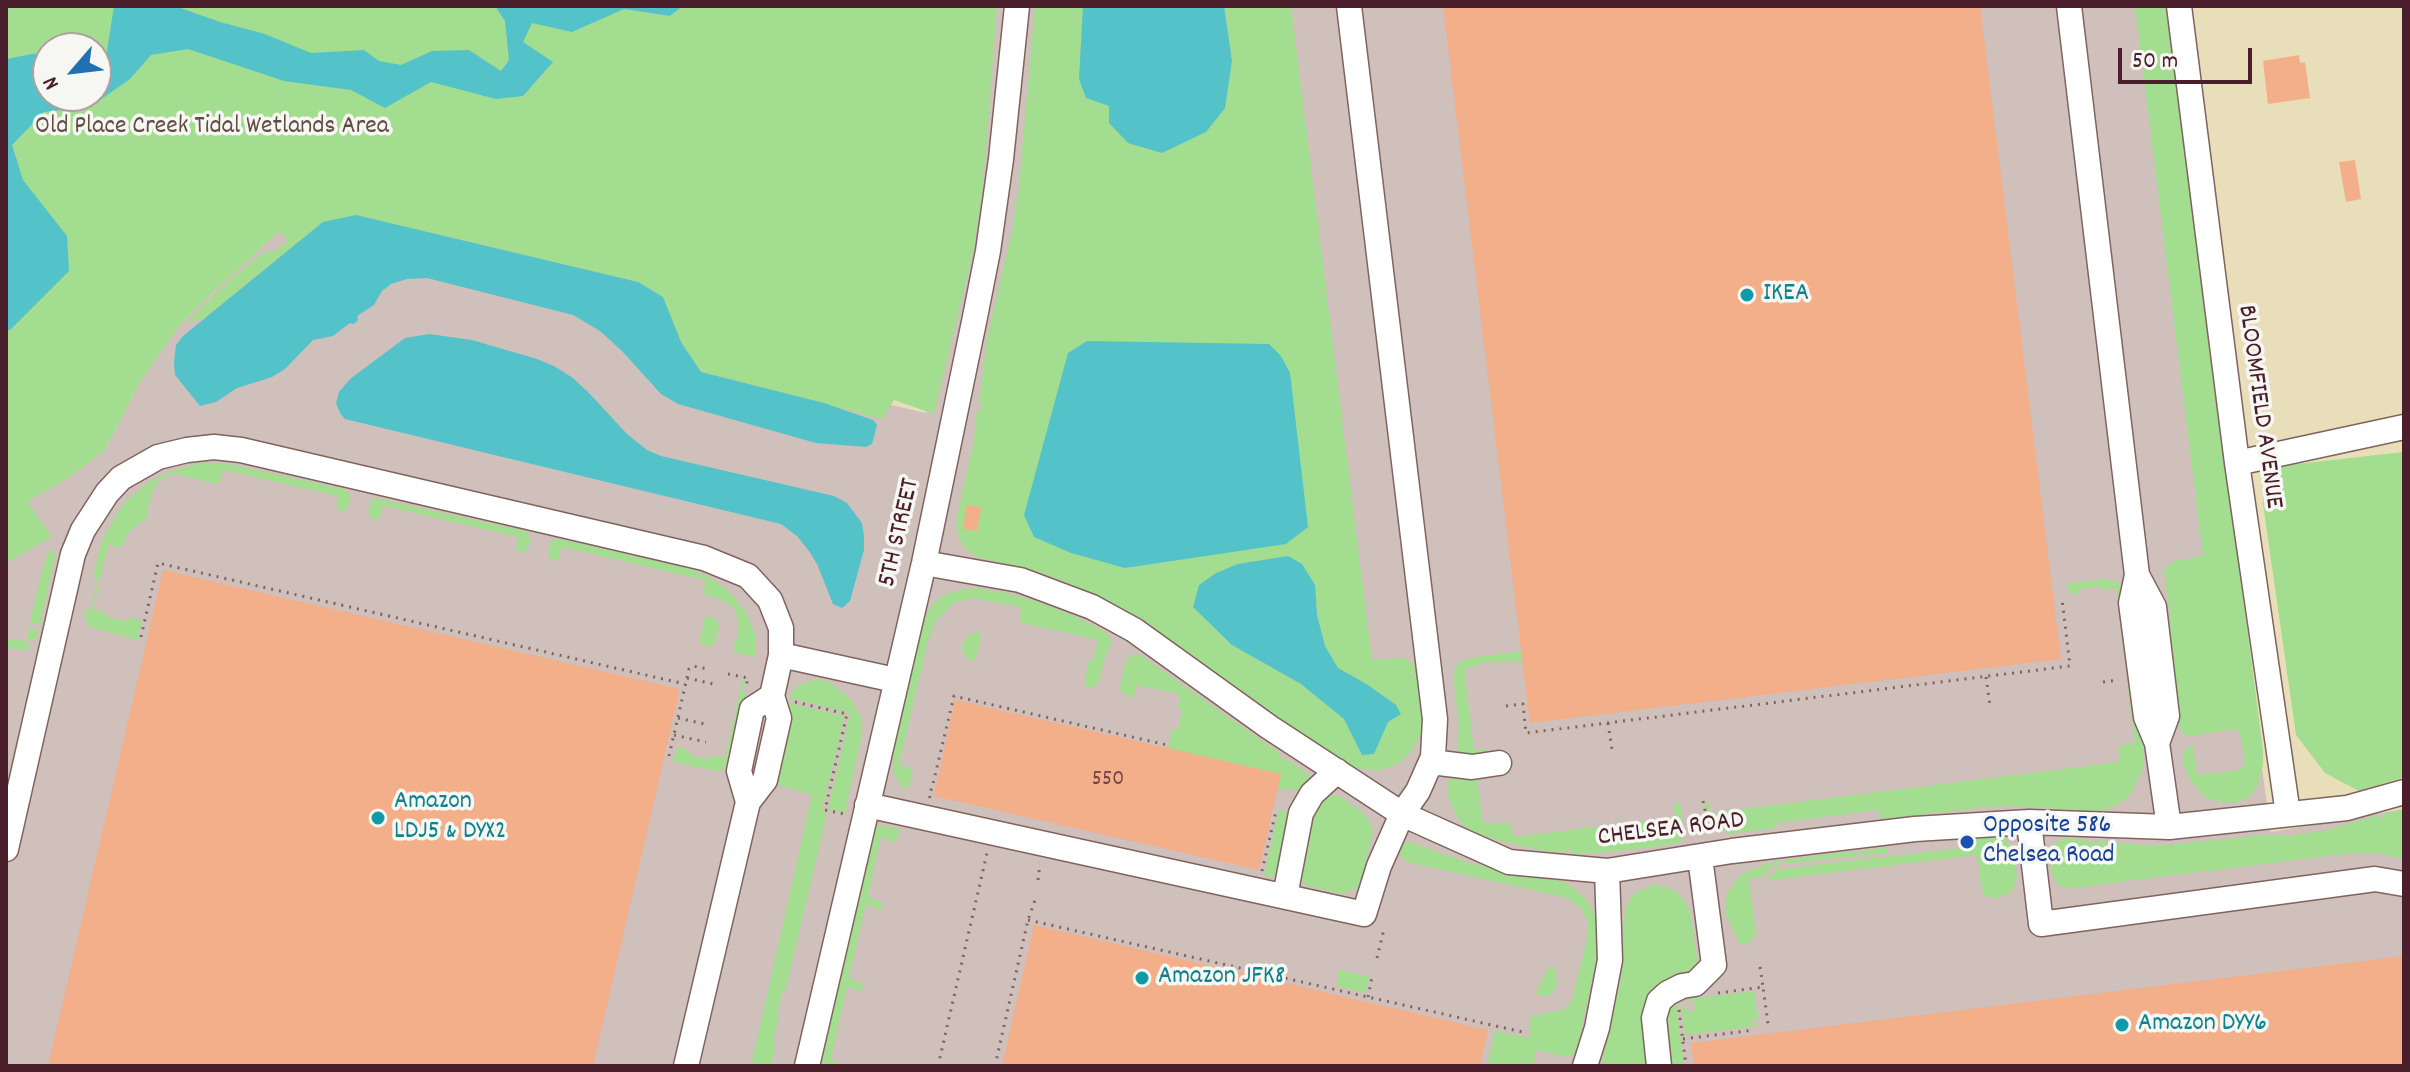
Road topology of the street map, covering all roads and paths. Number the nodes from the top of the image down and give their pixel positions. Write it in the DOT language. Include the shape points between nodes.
graph roads {
  1 [pos="1017,6"];
  2 [pos="1349,6"];
  3 [pos="2069,6"];
  4 [pos="2179,6"];
  5 [pos="2404,427"];
  6 [pos="2237,463"];
  7 [pos="924,563"];
  8 [pos="2062,599"];
  9 [pos="141,637"];
  10 [pos="781,655"];
  11 [pos="708,669"];
  12 [pos="728,674"];
  13 [pos="1986,677"];
  14 [pos="687,678"];
  15 [pos="895,680"];
  16 [pos="2127,680"];
  17 [pos="2103,682"];
  18 [pos="685,684"];
  19 [pos="718,685"];
  20 [pos="745,690"];
  21 [pos="780,698"];
  22 [pos="1506,706"];
  23 [pos="1990,706"];
  24 [pos="678,718"];
  25 [pos="1608,723"];
  26 [pos="709,725"];
  27 [pos="674,735"];
  28 [pos="706,742"];
  29 [pos="1167,745"];
  30 [pos="1612,750"];
  31 [pos="669,756"];
  32 [pos="1431,762"];
  33 [pos="1499,763"];
  34 [pos="1337,771"];
  35 [pos="2404,792"];
  36 [pos="932,799"];
  37 [pos="867,805"];
  38 [pos="1276,811"];
  39 [pos="844,814"];
  40 [pos="1402,814"];
  41 [pos="2288,814"];
  42 [pos="2029,822"];
  43 [pos="2169,827"];
  44 [pos="6,849"];
  45 [pos="988,849"];
  46 [pos="1700,857"];
  47 [pos="1040,862"];
  48 [pos="1607,871"];
  49 [pos="1261,873"];
  50 [pos="1038,880"];
  51 [pos="2404,884"];
  52 [pos="1285,896"];
  53 [pos="1035,900"];
  54 [pos="1028,920"];
  55 [pos="1384,929"];
  56 [pos="1377,958"];
  57 [pos="1760,967"];
  58 [pos="1372,977"];
  59 [pos="1763,987"];
  60 [pos="1710,994"];
  61 [pos="1368,997"];
  62 [pos="1678,999"];
  63 [pos="1768,1024"];
  64 [pos="1754,1030"];
  65 [pos="1527,1033"];
  66 [pos="1683,1039"];
  67 [pos="686,1066"];
  68 [pos="807,1066"];
  69 [pos="938,1066"];
  70 [pos="995,1066"];
  71 [pos="1585,1066"];
  72 [pos="1659,1066"];
  73 [pos="1686,1066"];
  1 -- 7 [label="street, 5TH STREET" via="988,251"];
  2 -- 32 [label="street" via="1435,719"];
  3 -- 43 [label="street" via="2137,575 2154,607 2167,716 2157,743"];
  4 -- 6 [label="street, BLOOMFIELD AVENUE"];
  5 -- 6 [label="street"];
  6 -- 41 [label="street, BLOOMFIELD AVENUE"];
  7 -- 15 [label="street, 5TH STREET"];
  7 -- 34 [label="street, CHELSEA ROAD" via="1020,580 1092,607 1134,630"];
  8 -- 13 [label="path" via="2070,666"];
  9 -- 18 [label="path" via="158,563"];
  10 -- 15 [label="street"];
  10 -- 21 [label="street"];
  10 -- 44 [label="street" via="781,628 770,600 748,576 704,558 241,450 214,447 158,457 121,478 107,493 73,554"];
  11 -- 14 [label="path" via="691,666"];
  12 -- 20 [label="path" via="748,678"];
  13 -- 23 [label="path"];
  13 -- 25 [label="path"];
  14 -- 18 [label="path"];
  14 -- 19 [label="path"];
  15 -- 37 [label="street, 5TH STREET"];
  16 -- 17 [label="path"];
  18 -- 24 [label="path"];
  21 -- 39 [label="path" via="847,714 825,810"];
  21 -- 67 [label="street" via="765,780 748,802"];
  22 -- 25 [label="path" via="1523,704 1526,733"];
  24 -- 26 [label="path"];
  24 -- 27 [label="path"];
  25 -- 30 [label="path"];
  27 -- 28 [label="path"];
  27 -- 31 [label="path"];
  29 -- 36 [label="path" via="954,696"];
  32 -- 33 [label="street" via="1472,767"];
  32 -- 40 [label="street"];
  34 -- 40 [label="street, CHELSEA ROAD"];
  34 -- 52 [label="street" via="1312,794 1301,813"];
  35 -- 41 [label="street, CHELSEA ROAD" via="2347,808"];
  37 -- 52 [label="street"];
  37 -- 68 [label="street, 5TH STREET"];
  38 -- 49 [label="path"];
  40 -- 48 [label="street, CHELSEA ROAD" via="1509,862"];
  40 -- 52 [label="street" via="1364,914"];
  41 -- 43 [label="street, CHELSEA ROAD"];
  42 -- 43 [label="street, CHELSEA ROAD"];
  42 -- 46 [label="street, CHELSEA ROAD" via="1915,829"];
  42 -- 51 [label="street" via="2041,924 2375,879"];
  45 -- 69 [label="path"];
  46 -- 48 [label="street, CHELSEA ROAD"];
  46 -- 72 [label="street" via="1714,965 1695,984 1659,1001 1654,1018"];
  47 -- 50 [label="path"];
  48 -- 71 [label="street" via="1610,960"];
  53 -- 54 [label="path"];
  54 -- 61 [label="path"];
  54 -- 70 [label="path"];
  55 -- 56 [label="path"];
  57 -- 59 [label="path"];
  58 -- 61 [label="path"];
  59 -- 60 [label="path"];
  59 -- 63 [label="path"];
  61 -- 65 [label="path"];
  62 -- 66 [label="path"];
  64 -- 66 [label="path"];
  66 -- 73 [label="path"];
}
